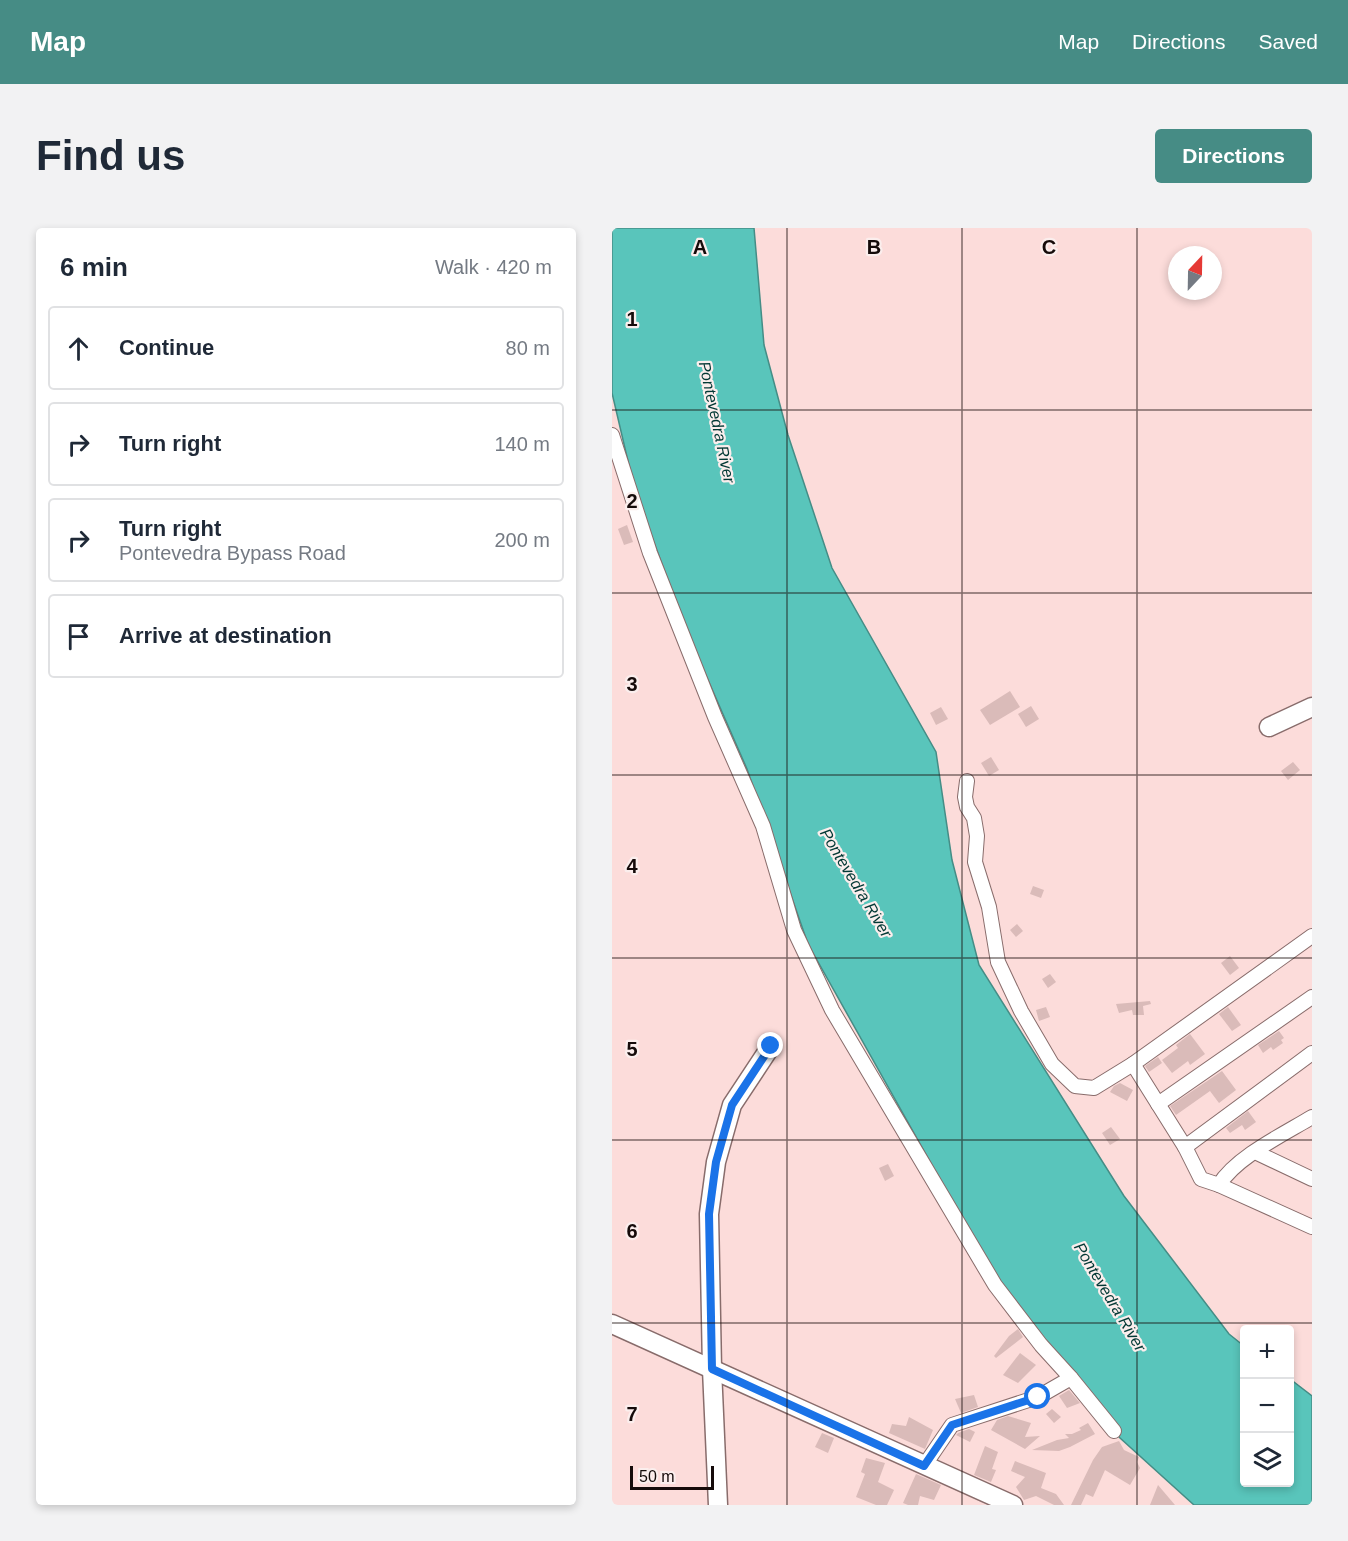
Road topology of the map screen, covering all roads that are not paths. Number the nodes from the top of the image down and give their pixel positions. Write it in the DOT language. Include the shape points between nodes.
graph roads {
  1 [pos="612,435"];
  2 [pos="1312,706"];
  3 [pos="1269,727"];
  4 [pos="967,781"];
  5 [pos="1309,944"];
  6 [pos="1312,997"];
  7 [pos="771,1046"];
  8 [pos="1312,1053"];
  9 [pos="1133,1064"];
  10 [pos="1158,1104"];
  11 [pos="1312,1117"];
  12 [pos="1185,1147"];
  13 [pos="1255,1152"];
  14 [pos="1311,1177"];
  15 [pos="1219,1185"];
  16 [pos="1312,1227"];
  17 [pos="612,1324"];
  18 [pos="712,1369"];
  19 [pos="1071,1378"];
  20 [pos="1114,1431"];
  21 [pos="924,1466"];
  22 [pos="718,1505"];
  23 [pos="1013,1505"];
  1 -- 19 [label="street" via="650,553 763,826 794,930 832,1010 995,1285"];
  2 -- 3 [label="main road"];
  4 -- 9 [label="street" via="965,797 977,836 975,862 989,907 998,962 1052,1064 1075,1086 1094,1088"];
  5 -- 9 [label="street"];
  6 -- 10 [label="street"];
  7 -- 18 [label="main road" via="732,1105 716,1162 709,1214"];
  8 -- 12 [label="street"];
  9 -- 10 [label="street"];
  10 -- 12 [label="street"];
  11 -- 13 [label="street"];
  12 -- 15 [label="street" via="1201,1179"];
  13 -- 14 [label="street"];
  13 -- 15 [label="street" via="1226,1174"];
  15 -- 16 [label="street"];
  17 -- 18 [label="main road"];
  18 -- 21 [label="main road"];
  18 -- 22 [label="main road"];
  19 -- 20 [label="street"];
  19 -- 21 [label="street" via="1038,1397 952,1425"];
  21 -- 23 [label="main road"];
}
